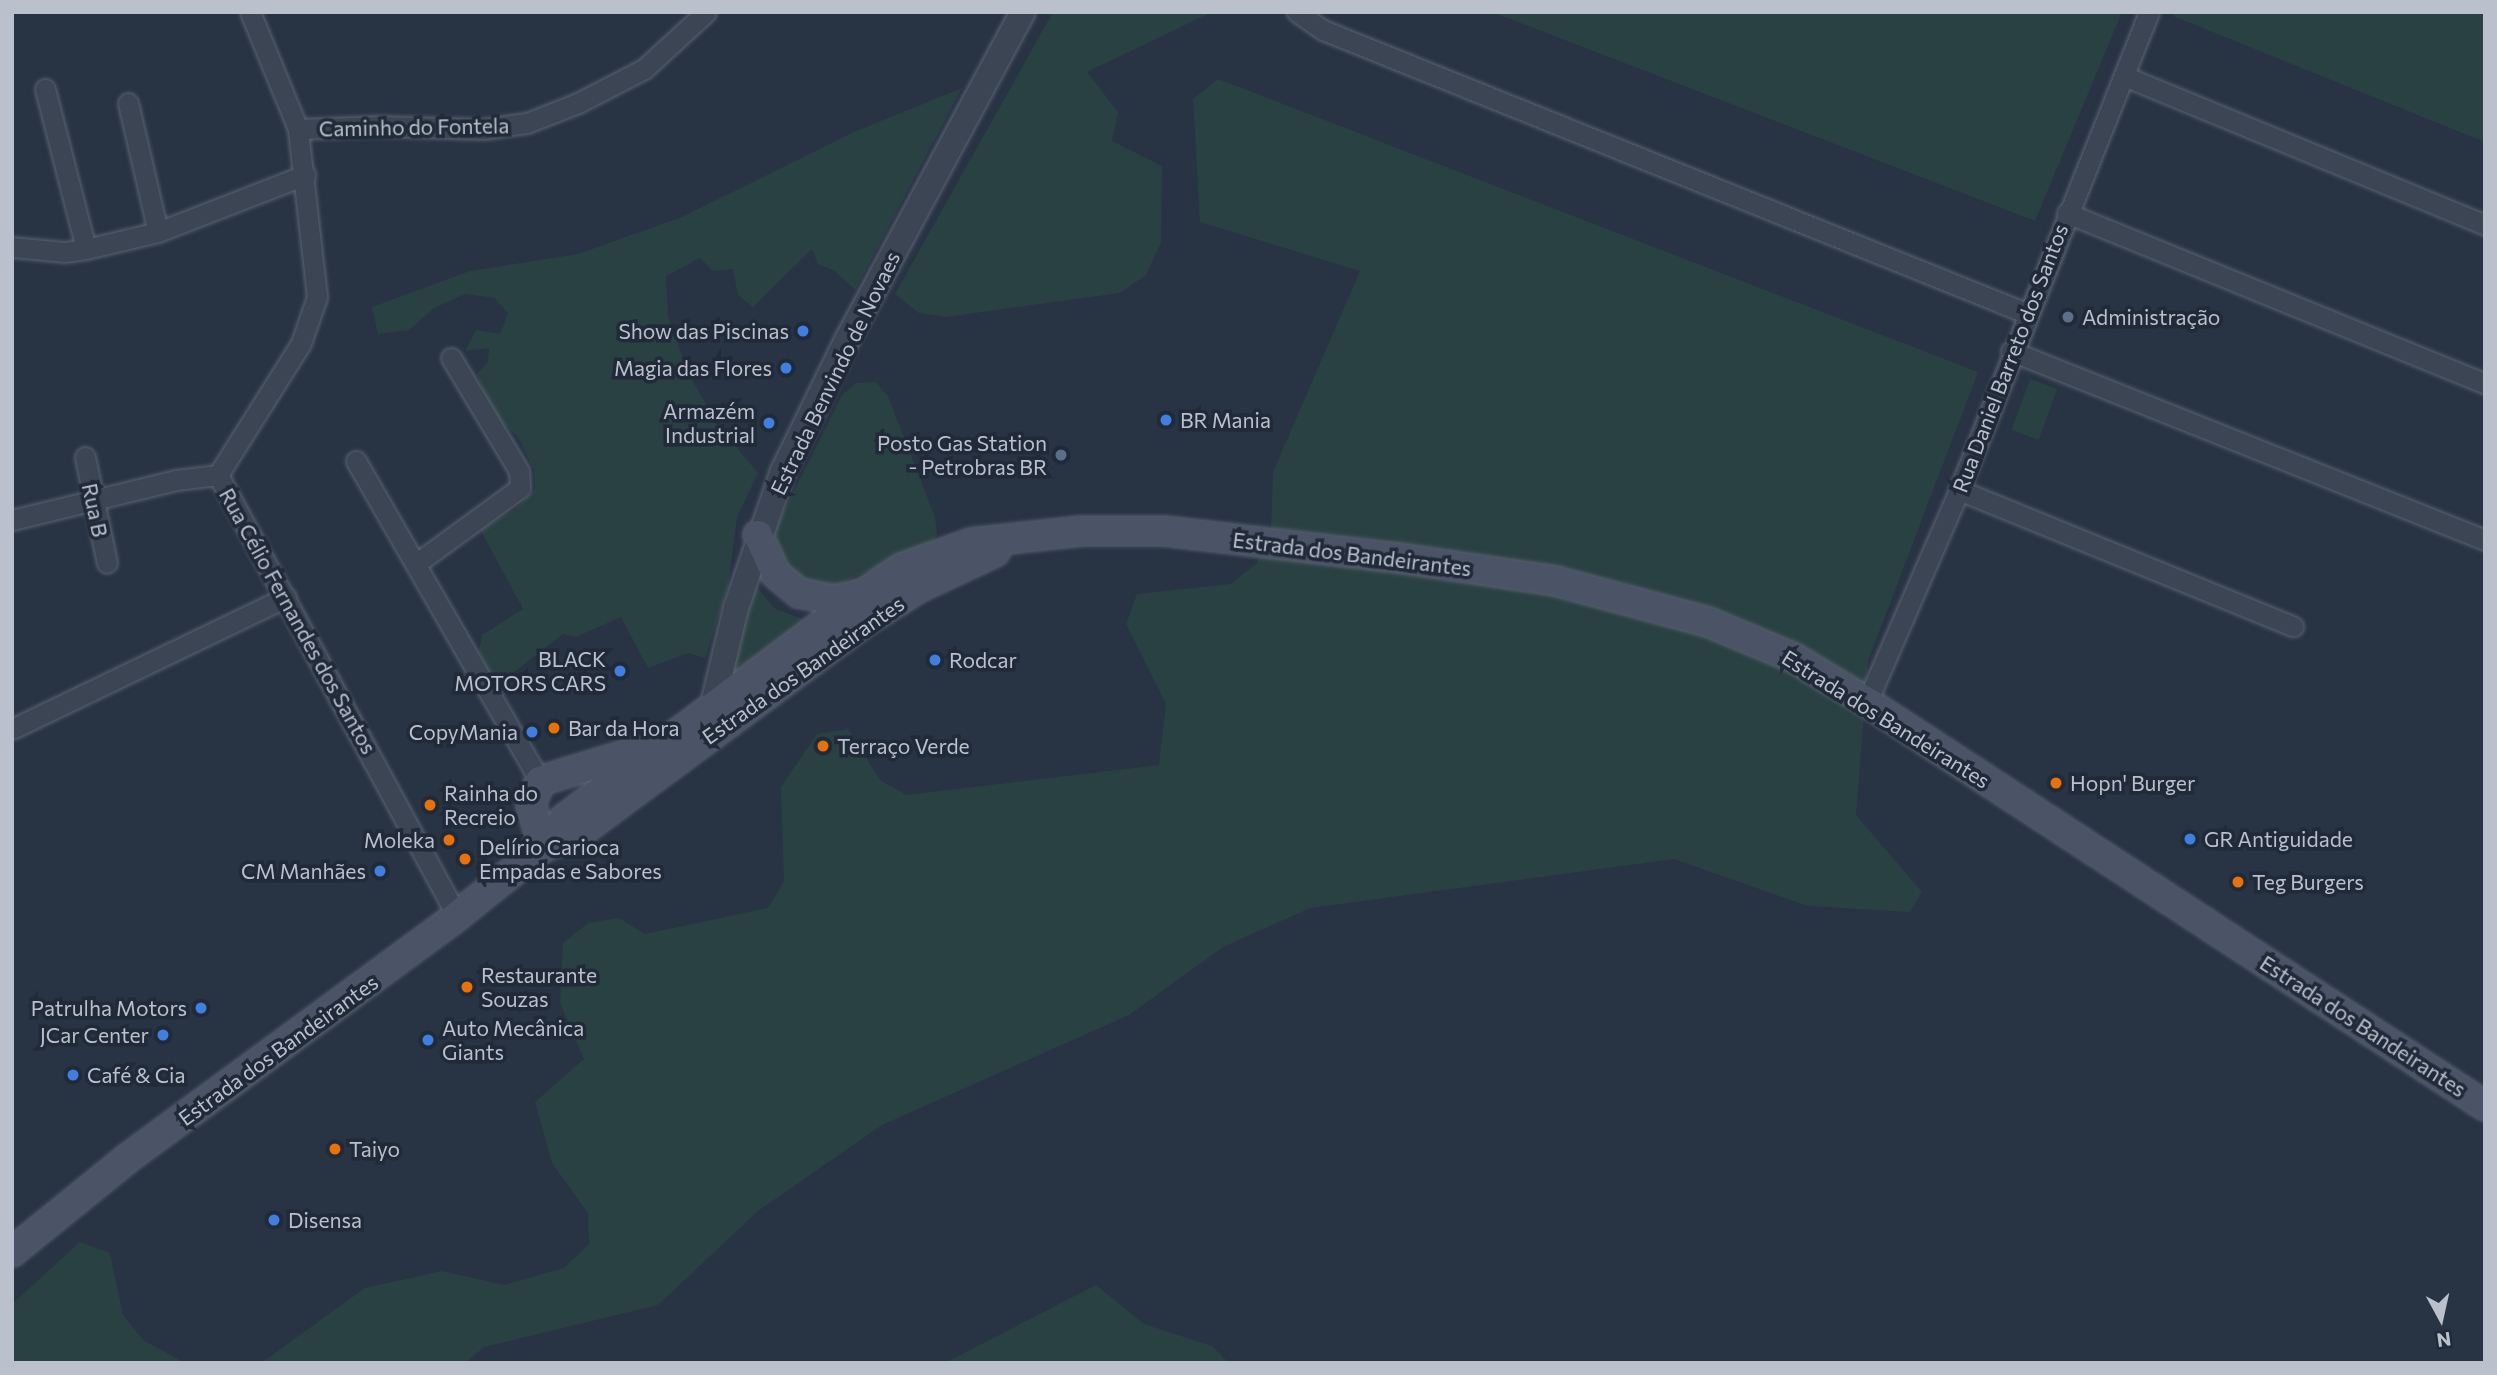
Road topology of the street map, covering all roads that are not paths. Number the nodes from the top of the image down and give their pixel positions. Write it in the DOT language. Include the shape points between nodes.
graph roads {
  1 [pos="250,12"];
  2 [pos="706,12"];
  3 [pos="1023,12"];
  4 [pos="1297,12"];
  5 [pos="2148,12"];
  6 [pos="2124,76"];
  7 [pos="45,89"];
  8 [pos="128,103"];
  9 [pos="298,130"];
  10 [pos="305,175"];
  11 [pos="2067,213"];
  12 [pos="2485,225"];
  13 [pos="158,232"];
  14 [pos="12,247"];
  15 [pos="86,249"];
  16 [pos="2026,313"];
  17 [pos="2011,351"];
  18 [pos="451,358"];
  19 [pos="2485,384"];
  20 [pos="85,457"];
  21 [pos="356,461"];
  22 [pos="218,475"];
  23 [pos="1959,489"];
  24 [pos="93,503"];
  25 [pos="12,520"];
  26 [pos="758,534"];
  27 [pos="1040,535"];
  28 [pos="2485,540"];
  29 [pos="107,563"];
  30 [pos="417,563"];
  31 [pos="861,595"];
  32 [pos="286,597"];
  33 [pos="2293,626"];
  34 [pos="714,702"];
  35 [pos="1867,702"];
  36 [pos="12,729"];
  37 [pos="660,743"];
  38 [pos="690,750"];
  39 [pos="540,781"];
  40 [pos="543,847"];
  41 [pos="457,916"];
  42 [pos="2485,1106"];
  43 [pos="12,1252"];
  1 -- 9 [label="street, Caminho do Fontela"];
  2 -- 9 [label="street, Caminho do Fontela" via="644,69 579,103 527,123 483,129 380,126"];
  3 -- 26 [label="street, Estrada Benvindo de Novaes" via="848,338 783,471"];
  4 -- 16 [label="street" via="1324,30"];
  5 -- 6 [label="street, Rua Daniel Barreto dos Santos"];
  6 -- 11 [label="street, Rua Daniel Barreto dos Santos"];
  6 -- 12 [label="street"];
  7 -- 15 [label="street"];
  8 -- 13 [label="street"];
  9 -- 10 [label="street, Caminho do Fontela"];
  10 -- 13 [label="street"];
  10 -- 22 [label="street, Caminho do Fontela" via="317,297 300,344"];
  11 -- 16 [label="street, Rua Daniel Barreto dos Santos"];
  11 -- 19 [label="street"];
  13 -- 15 [label="street"];
  14 -- 15 [label="street" via="65,253"];
  16 -- 17 [label="street, Rua Daniel Barreto dos Santos"];
  17 -- 23 [label="street, Rua Daniel Barreto dos Santos"];
  17 -- 28 [label="street"];
  18 -- 30 [label="street" via="519,471 520,488"];
  20 -- 24 [label="street, Rua B"];
  21 -- 30 [label="street"];
  22 -- 24 [label="street, Rua Célio Fernandes dos Santos" via="176,480"];
  22 -- 32 [label="street, Rua Célio Fernandes dos Santos"];
  23 -- 33 [label="street"];
  23 -- 35 [label="street, Rua Daniel Barreto dos Santos"];
  24 -- 25 [label="street, Rua Célio Fernandes dos Santos"];
  24 -- 29 [label="street, Rua B"];
  26 -- 31 [label="main road" via="776,573 799,593 834,600"];
  26 -- 34 [label="street, Estrada Benvindo de Novaes"];
  27 -- 31 [label="main road, Estrada dos Bandeirantes" via="999,538 938,553 902,568"];
  27 -- 35 [label="main road, Estrada dos Bandeirantes" via="1164,531 1555,582 1708,622 1794,658"];
  27 -- 38 [label="main road, Estrada dos Bandeirantes" via="967,563 910,593"];
  30 -- 39 [label="street"];
  31 -- 34 [label="main road, Estrada dos Bandeirantes"];
  32 -- 36 [label="street"];
  32 -- 41 [label="street, Rua Célio Fernandes dos Santos"];
  34 -- 37 [label="main road, Estrada dos Bandeirantes"];
  34 -- 38 [label="street, Estrada Benvindo de Novaes"];
  35 -- 42 [label="main road, Estrada dos Bandeirantes"];
  37 -- 39 [label="main road"];
  37 -- 40 [label="main road, Estrada dos Bandeirantes" via="564,819"];
  38 -- 40 [label="main road, Estrada dos Bandeirantes" via="578,834"];
  39 -- 40 [label="main road" via="531,805"];
  40 -- 41 [label="main road, Estrada dos Bandeirantes"];
  41 -- 43 [label="main road, Estrada dos Bandeirantes" via="128,1158"];
}
